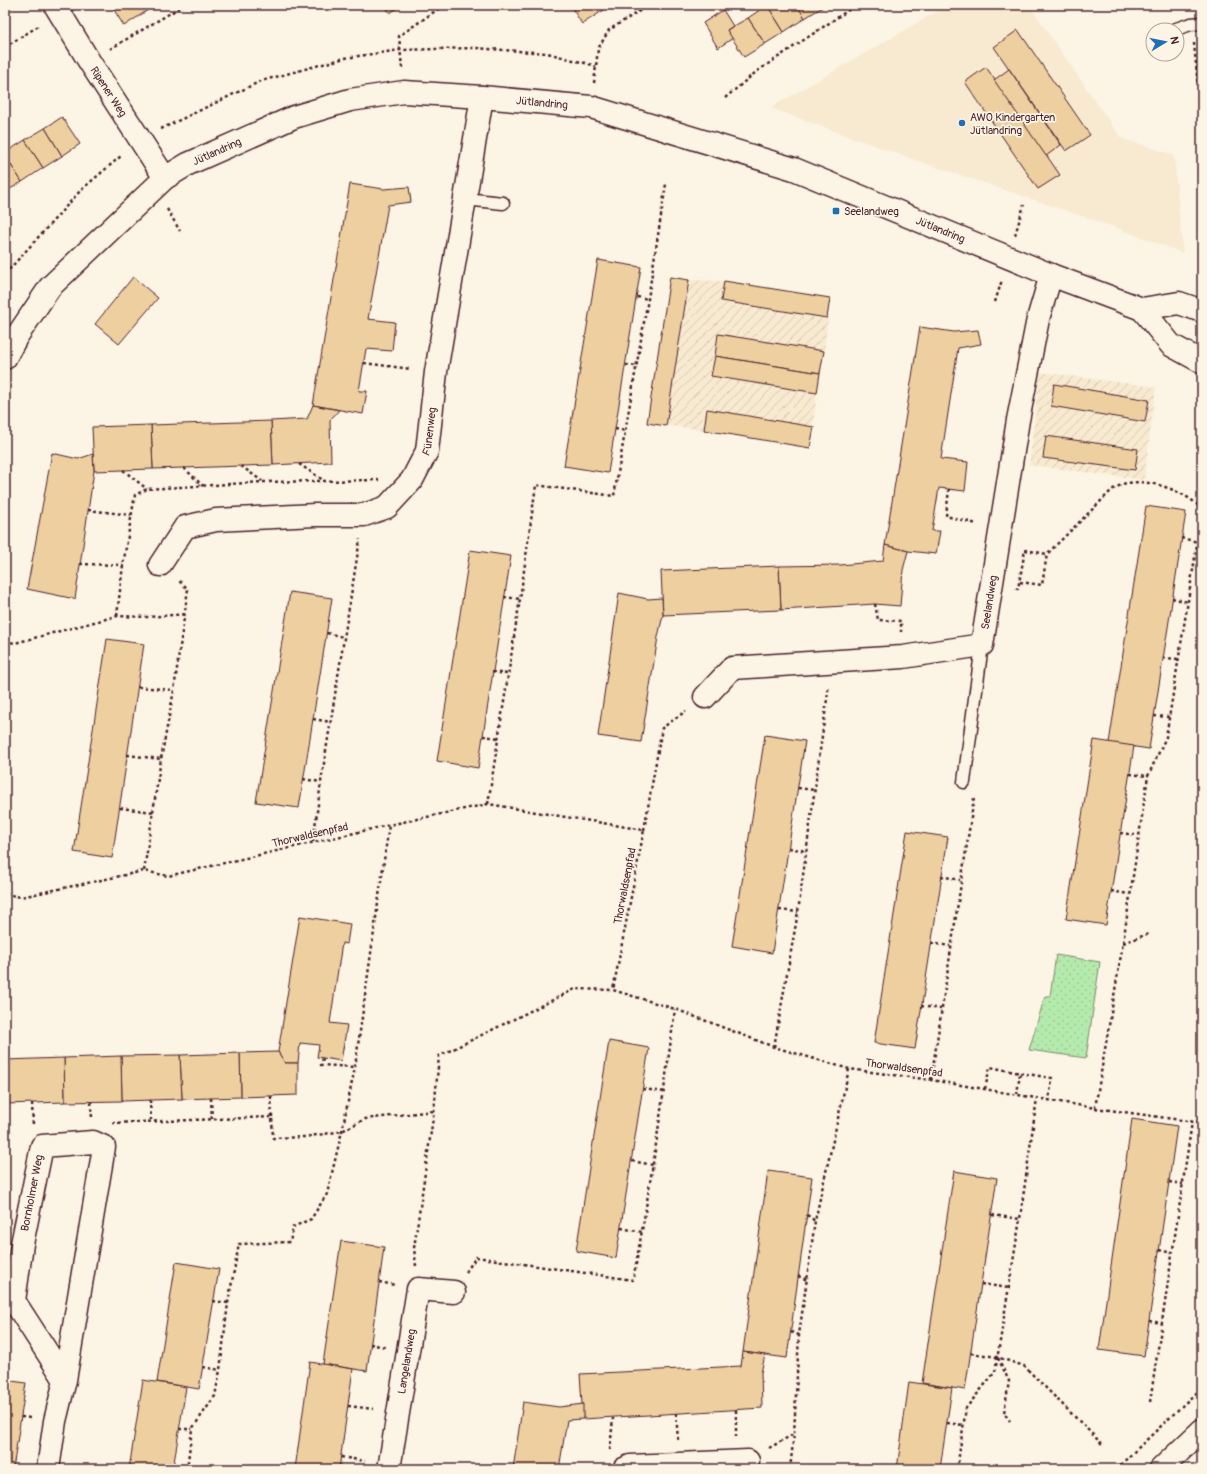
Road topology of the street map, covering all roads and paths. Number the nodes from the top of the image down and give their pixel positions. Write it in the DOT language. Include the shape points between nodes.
graph roads {
  1 [pos="184,5"];
  2 [pos="444,5"];
  3 [pos="649,5"];
  4 [pos="856,5"];
  5 [pos="871,5"];
  6 [pos="879,5"];
  7 [pos="57,9"];
  8 [pos="1196,24"];
  9 [pos="1185,27"];
  10 [pos="5,47"];
  11 [pos="89,61"];
  12 [pos="404,92"];
  13 [pos="482,97"];
  14 [pos="725,98"];
  15 [pos="591,107"];
  16 [pos="1202,126"];
  17 [pos="164,178"];
  18 [pos="666,184"];
  19 [pos="465,199"];
  20 [pos="503,203"];
  21 [pos="1051,275"];
  22 [pos="636,297"];
  23 [pos="648,299"];
  24 [pos="1142,309"];
  25 [pos="1202,311"];
  26 [pos="5,358"];
  27 [pos="1202,362"];
  28 [pos="364,363"];
  29 [pos="626,365"];
  30 [pos="637,366"];
  31 [pos="436,372"];
  32 [pos="615,429"];
  33 [pos="626,431"];
  34 [pos="299,464"];
  35 [pos="241,466"];
  36 [pos="184,468"];
  37 [pos="123,470"];
  38 [pos="324,481"];
  39 [pos="263,482"];
  40 [pos="204,486"];
  41 [pos="147,489"];
  42 [pos="950,489"];
  43 [pos="1202,509"];
  44 [pos="88,510"];
  45 [pos="1202,514"];
  46 [pos="131,515"];
  47 [pos="364,515"];
  48 [pos="1001,530"];
  49 [pos="1181,538"];
  50 [pos="1198,542"];
  51 [pos="1047,554"];
  52 [pos="80,564"];
  53 [pos="123,565"];
  54 [pos="160,565"];
  55 [pos="1020,582"];
  56 [pos="992,586"];
  57 [pos="504,597"];
  58 [pos="1172,598"];
  59 [pos="520,599"];
  60 [pos="1188,602"];
  61 [pos="875,604"];
  62 [pos="186,614"];
  63 [pos="327,633"];
  64 [pos="344,637"];
  65 [pos="5,641"];
  66 [pos="982,645"];
  67 [pos="903,657"];
  68 [pos="1163,658"];
  69 [pos="1179,659"];
  70 [pos="826,661"];
  71 [pos="492,672"];
  72 [pos="507,674"];
  73 [pos="138,687"];
  74 [pos="174,690"];
  75 [pos="705,698"];
  76 [pos="1154,716"];
  77 [pos="1170,717"];
  78 [pos="313,718"];
  79 [pos="331,722"];
  80 [pos="483,736"];
  81 [pos="498,738"];
  82 [pos="128,755"];
  83 [pos="161,759"];
  84 [pos="1130,774"];
  85 [pos="1148,776"];
  86 [pos="304,778"];
  87 [pos="321,782"];
  88 [pos="964,782"];
  89 [pos="798,788"];
  90 [pos="814,790"];
  91 [pos="488,804"];
  92 [pos="120,808"];
  93 [pos="154,812"];
  94 [pos="389,825"];
  95 [pos="644,830"];
  96 [pos="1120,833"];
  97 [pos="1138,835"];
  98 [pos="312,842"];
  99 [pos="789,848"];
  100 [pos="806,851"];
  101 [pos="144,871"];
  102 [pos="941,876"];
  103 [pos="960,880"];
  104 [pos="1111,892"];
  105 [pos="5,894"];
  106 [pos="1129,894"];
  107 [pos="779,910"];
  108 [pos="798,912"];
  109 [pos="1151,933"];
  110 [pos="931,943"];
  111 [pos="1123,943"];
  112 [pos="950,946"];
  113 [pos="613,990"];
  114 [pos="921,1006"];
  115 [pos="675,1009"];
  116 [pos="941,1009"];
  117 [pos="774,1047"];
  118 [pos="323,1058"];
  119 [pos="355,1067"];
  120 [pos="849,1069"];
  121 [pos="1020,1073"];
  122 [pos="930,1080"];
  123 [pos="985,1089"];
  124 [pos="643,1090"];
  125 [pos="664,1092"];
  126 [pos="1016,1094"];
  127 [pos="271,1096"];
  128 [pos="211,1098"];
  129 [pos="1037,1098"];
  130 [pos="150,1100"];
  131 [pos="1049,1100"];
  132 [pos="1095,1108"];
  133 [pos="434,1111"];
  134 [pos="272,1117"];
  135 [pos="151,1120"];
  136 [pos="212,1120"];
  137 [pos="1192,1122"];
  138 [pos="111,1123"];
  139 [pos="1202,1123"];
  140 [pos="342,1131"];
  141 [pos="632,1161"];
  142 [pos="653,1164"];
  143 [pos="1169,1182"];
  144 [pos="1183,1184"];
  145 [pos="992,1215"];
  146 [pos="807,1216"];
  147 [pos="1020,1219"];
  148 [pos="815,1221"];
  149 [pos="621,1228"];
  150 [pos="642,1232"];
  151 [pos="414,1248"];
  152 [pos="1159,1250"];
  153 [pos="1172,1253"];
  154 [pos="476,1257"];
  155 [pos="798,1276"];
  156 [pos="807,1280"];
  157 [pos="982,1284"];
  158 [pos="1009,1288"];
  159 [pos="454,1292"];
  160 [pos="213,1301"];
  161 [pos="228,1303"];
  162 [pos="1149,1321"];
  163 [pos="1162,1323"];
  164 [pos="791,1332"];
  165 [pos="799,1335"];
  166 [pos="971,1353"];
  167 [pos="998,1357"];
  168 [pos="203,1367"];
  169 [pos="220,1370"];
  170 [pos="65,1380"];
  171 [pos="1202,1387"];
  172 [pos="1150,1402"];
  173 [pos="613,1418"];
  174 [pos="1010,1421"];
  175 [pos="947,1422"];
  176 [pos="963,1425"];
  177 [pos="179,1429"];
  178 [pos="192,1429"];
  179 [pos="1202,1430"];
  180 [pos="794,1434"];
  181 [pos="1103,1445"];
  182 [pos="748,1461"];
  183 [pos="617,1463"];
  184 [pos="1164,1468"];
  185 [pos="48,1469"];
  186 [pos="187,1469"];
  187 [pos="389,1469"];
  188 [pos="790,1469"];
  189 [pos="957,1469"];
  190 [pos="1116,1469"];
  1 -- 11 [label="path"];
  2 -- 12 [label="path" via="399,36"];
  3 -- 15 [label="path" via="609,30 605,36 598,49"];
  4 -- 14 [label="path" via="756,72"];
  5 -- 6 [label="path" via="874,8"];
  7 -- 10 [label="path"];
  7 -- 11 [label="street, Ripener Weg"];
  8 -- 9 [label="lane"];
  8 -- 16 [label="path"];
  11 -- 17 [label="street, Ripener Weg"];
  12 -- 13 [label="street, Jütlandring"];
  12 -- 17 [label="street, Jütlandring" via="350,100 294,117 188,164"];
  13 -- 15 [label="street, Jütlandring"];
  13 -- 19 [label="street, Fünenweg"];
  15 -- 21 [label="street, Jütlandring" via="794,170"];
  17 -- 26 [label="street, Jütlandring" via="50,287"];
  18 -- 23 [label="path"];
  19 -- 20 [label="lane"];
  19 -- 31 [label="street, Fünenweg"];
  21 -- 24 [label="street, Jütlandring"];
  21 -- 48 [label="street, Seelandweg" via="1038,319 1018,420"];
  22 -- 23 [label="path"];
  23 -- 30 [label="path"];
  24 -- 25 [label="street, Jütlandring" via="1179,303"];
  24 -- 27 [label="street" via="1171,345"];
  28 -- 31 [label="path"];
  29 -- 30 [label="path"];
  30 -- 33 [label="path"];
  31 -- 47 [label="street, Fünenweg" via="427,450 412,480 387,506"];
  32 -- 33 [label="path"];
  33 -- 59 [label="path" via="614,496 536,484"];
  34 -- 38 [label="path"];
  35 -- 39 [label="path"];
  36 -- 40 [label="path"];
  37 -- 41 [label="path"];
  42 -- 48 [label="path" via="946,516"];
  43 -- 51 [label="path" via="1194,500 1168,488 1135,482 1123,484 1112,490"];
  44 -- 46 [label="path"];
  45 -- 50 [label="path"];
  47 -- 54 [label="street, Fünenweg" via="216,520 185,527"];
  47 -- 64 [label="path"];
  48 -- 56 [label="street, Seelandweg"];
  49 -- 50 [label="path"];
  50 -- 60 [label="path"];
  51 -- 55 [label="path" via="1042,585"];
  51 -- 55 [label="path" via="1025,550"];
  52 -- 53 [label="path"];
  54 -- 62 [label="path" via="188,589"];
  55 -- 56 [label="path" via="1018,589"];
  56 -- 66 [label="street, Seelandweg"];
  57 -- 59 [label="path"];
  58 -- 60 [label="path"];
  59 -- 72 [label="path"];
  60 -- 69 [label="path"];
  61 -- 67 [label="path" via="878,620 900,621"];
  62 -- 65 [label="path" via="117,616 15,643"];
  62 -- 74 [label="path"];
  63 -- 64 [label="path"];
  64 -- 79 [label="path"];
  66 -- 67 [label="street, Seelandweg"];
  66 -- 88 [label="lane"];
  67 -- 70 [label="street, Seelandweg"];
  68 -- 69 [label="path"];
  69 -- 77 [label="path"];
  70 -- 75 [label="street, Seelandweg" via="732,668"];
  70 -- 90 [label="path" via="828,692"];
  71 -- 72 [label="path"];
  72 -- 81 [label="path"];
  73 -- 74 [label="path"];
  74 -- 83 [label="path"];
  75 -- 95 [label="path" via="662,728"];
  76 -- 77 [label="path"];
  77 -- 85 [label="path" via="1166,737"];
  78 -- 79 [label="path"];
  79 -- 87 [label="path"];
  80 -- 81 [label="path"];
  81 -- 91 [label="path"];
  82 -- 83 [label="path"];
  83 -- 93 [label="path"];
  84 -- 85 [label="path"];
  85 -- 97 [label="path"];
  86 -- 87 [label="path"];
  87 -- 98 [label="path"];
  88 -- 103 [label="path" via="976,785"];
  89 -- 90 [label="path"];
  90 -- 100 [label="path"];
  91 -- 94 [label="path, Thorwaldsenpfad"];
  91 -- 95 [label="path, Thorwaldsenpfad"];
  92 -- 93 [label="path"];
  93 -- 101 [label="path"];
  94 -- 98 [label="path, Thorwaldsenpfad"];
  94 -- 119 [label="path"];
  95 -- 113 [label="path, Thorwaldsenpfad"];
  96 -- 97 [label="path"];
  97 -- 106 [label="path"];
  98 -- 101 [label="path, Thorwaldsenpfad" via="168,876"];
  99 -- 100 [label="path"];
  100 -- 108 [label="path"];
  101 -- 105 [label="path, Thorwaldsenpfad" via="21,897"];
  102 -- 103 [label="path"];
  103 -- 112 [label="path"];
  104 -- 106 [label="path"];
  106 -- 111 [label="path"];
  107 -- 108 [label="path"];
  108 -- 117 [label="path"];
  109 -- 111 [label="path"];
  110 -- 112 [label="path"];
  111 -- 132 [label="path"];
  112 -- 116 [label="path"];
  113 -- 115 [label="path, Thorwaldsenpfad"];
  113 -- 133 [label="path" via="575,989 438,1056"];
  114 -- 116 [label="path"];
  115 -- 117 [label="path, Thorwaldsenpfad"];
  115 -- 125 [label="path"];
  116 -- 122 [label="path"];
  117 -- 120 [label="path, Thorwaldsenpfad"];
  118 -- 119 [label="path" via="321,1065"];
  119 -- 140 [label="path"];
  120 -- 122 [label="path, Thorwaldsenpfad"];
  120 -- 148 [label="path"];
  121 -- 123 [label="path" via="990,1067"];
  121 -- 126 [label="path"];
  121 -- 131 [label="path" via="1052,1078"];
  122 -- 123 [label="path, Thorwaldsenpfad"];
  123 -- 126 [label="path, Thorwaldsenpfad"];
  124 -- 125 [label="path"];
  125 -- 142 [label="path"];
  126 -- 129 [label="path, Thorwaldsenpfad"];
  127 -- 134 [label="path"];
  128 -- 136 [label="path"];
  129 -- 131 [label="path, Thorwaldsenpfad"];
  129 -- 147 [label="path"];
  130 -- 135 [label="path"];
  131 -- 132 [label="path, Thorwaldsenpfad"];
  132 -- 137 [label="path, Thorwaldsenpfad"];
  133 -- 140 [label="path" via="365,1119"];
  133 -- 151 [label="path"];
  134 -- 136 [label="path"];
  134 -- 140 [label="path" via="273,1138 305,1137"];
  135 -- 136 [label="path"];
  135 -- 138 [label="path"];
  137 -- 139 [label="path, Thorwaldsenpfad"];
  137 -- 144 [label="path"];
  140 -- 161 [label="path" via="327,1194 311,1219 293,1228 290,1242 239,1244"];
  141 -- 142 [label="path"];
  142 -- 150 [label="path"];
  143 -- 144 [label="path"];
  144 -- 153 [label="path"];
  145 -- 147 [label="path"];
  146 -- 148 [label="path"];
  147 -- 158 [label="path"];
  148 -- 156 [label="path"];
  149 -- 150 [label="path"];
  150 -- 154 [label="path" via="633,1280"];
  152 -- 153 [label="path"];
  153 -- 163 [label="path"];
  155 -- 156 [label="path"];
  156 -- 165 [label="path"];
  157 -- 158 [label="path"];
  158 -- 167 [label="path"];
  159 -- 187 [label="street, Langelandweg" via="418,1289"];
  160 -- 161 [label="path"];
  161 -- 169 [label="path"];
  162 -- 163 [label="path"];
  163 -- 172 [label="path"];
  164 -- 165 [label="path"];
  165 -- 180 [label="path"];
  166 -- 167 [label="path"];
  167 -- 174 [label="path" via="1009,1381 1004,1413"];
  167 -- 176 [label="path" via="995,1372 966,1408"];
  167 -- 181 [label="path" via="1024,1366"];
  168 -- 169 [label="path"];
  169 -- 178 [label="path" via="215,1396"];
  170 -- 170 [label="street, Bornholmer Weg" via="104,1147 93,1142 42,1146 22,1244 14,1301"];
  170 -- 185 [label="street, Bornholmer Weg" via="55,1421"];
  171 -- 190 [label="path"];
  173 -- 183 [label="path"];
  175 -- 176 [label="path"];
  176 -- 189 [label="path"];
  177 -- 178 [label="path"];
  178 -- 186 [label="path"];
  179 -- 184 [label="street"];
  180 -- 182 [label="path"];
  180 -- 188 [label="path"];
  182 -- 183 [label="street" via="630,1466"];
}
